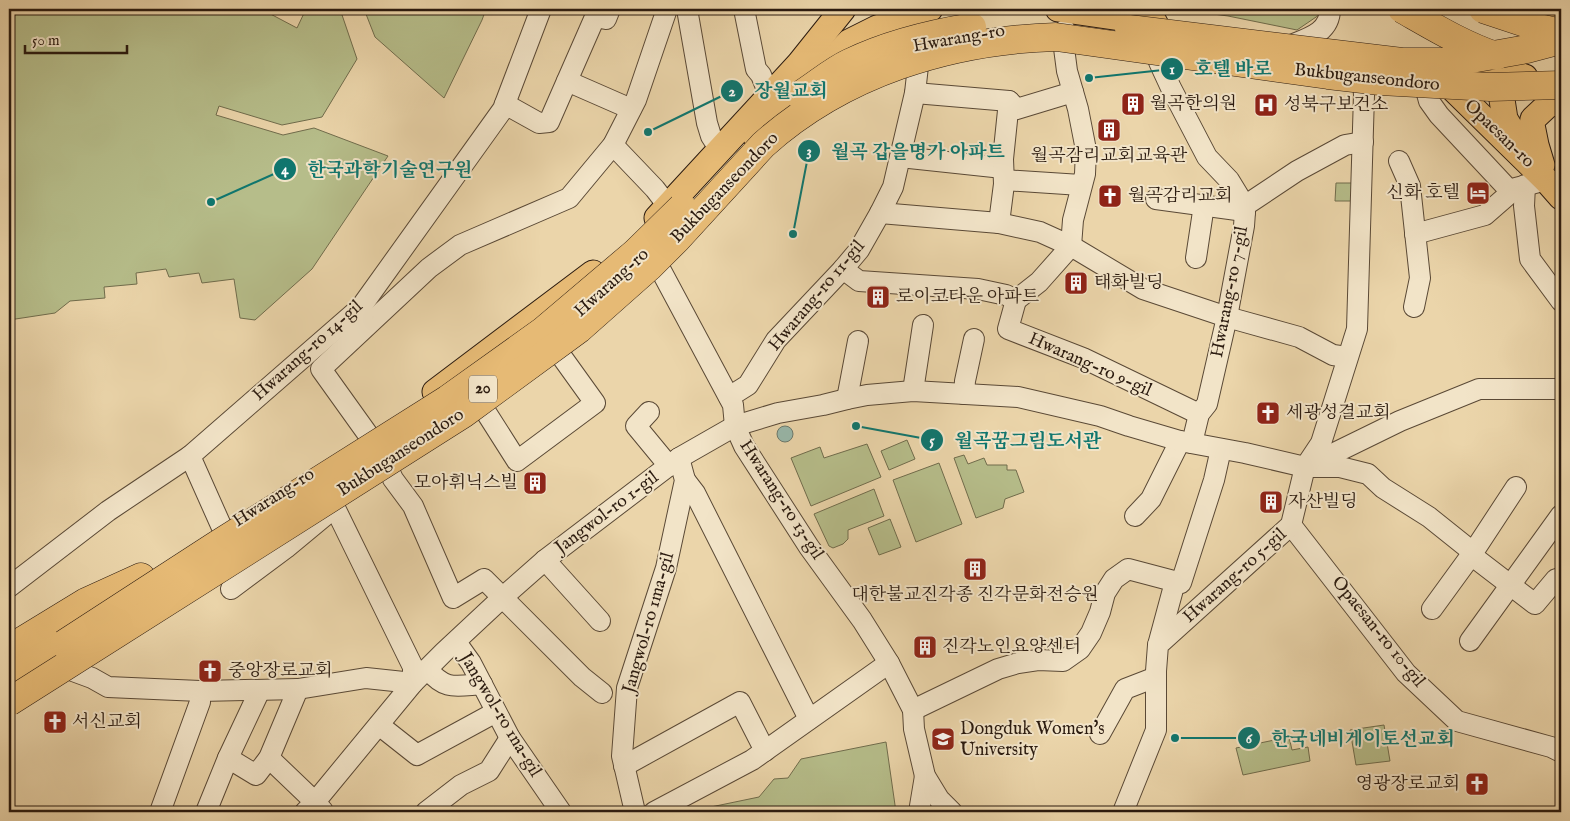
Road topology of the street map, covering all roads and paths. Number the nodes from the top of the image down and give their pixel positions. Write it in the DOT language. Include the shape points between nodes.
graph roads {
  1 [pos="541,9"];
  2 [pos="610,9"];
  3 [pos="667,9"];
  4 [pos="687,9"];
  5 [pos="744,9"];
  6 [pos="843,9"];
  7 [pos="926,9"];
  8 [pos="1330,9"];
  9 [pos="1402,9"];
  10 [pos="1483,9"];
  11 [pos="1520,9"];
  12 [pos="1539,9"];
  13 [pos="1561,16"];
  14 [pos="1062,19"];
  15 [pos="1561,33"];
  16 [pos="1561,39"];
  17 [pos="1161,40"];
  18 [pos="920,44"];
  19 [pos="1291,45"];
  20 [pos="1561,56"];
  21 [pos="1361,61"];
  22 [pos="1425,64"];
  23 [pos="1501,67"];
  24 [pos="1561,78"];
  25 [pos="567,81"];
  26 [pos="1561,85"];
  27 [pos="915,92"];
  28 [pos="1073,92"];
  29 [pos="1561,94"];
  30 [pos="1009,100"];
  31 [pos="779,101"];
  32 [pos="1561,102"];
  33 [pos="505,104"];
  34 [pos="631,109"];
  35 [pos="1363,142"];
  36 [pos="613,144"];
  37 [pos="720,150"];
  38 [pos="900,157"];
  39 [pos="1399,161"];
  40 [pos="1004,174"];
  41 [pos="1082,185"];
  42 [pos="1536,188"];
  43 [pos="1156,199"];
  44 [pos="1204,205"];
  45 [pos="1244,209"];
  46 [pos="880,213"];
  47 [pos="667,216"];
  48 [pos="999,223"];
  49 [pos="1415,234"];
  50 [pos="1071,246"];
  51 [pos="650,250"];
  52 [pos="1196,258"];
  53 [pos="618,265"];
  54 [pos="843,269"];
  55 [pos="421,275"];
  56 [pos="373,290"];
  57 [pos="1016,300"];
  58 [pos="1561,301"];
  59 [pos="1414,307"];
  60 [pos="1227,317"];
  61 [pos="923,325"];
  62 [pos="549,339"];
  63 [pos="974,339"];
  64 [pos="858,341"];
  65 [pos="1347,356"];
  66 [pos="1561,389"];
  67 [pos="913,392"];
  68 [pos="964,394"];
  69 [pos="475,395"];
  70 [pos="729,397"];
  71 [pos="847,399"];
  72 [pos="649,412"];
  73 [pos="1199,414"];
  74 [pos="735,426"];
  75 [pos="369,436"];
  76 [pos="1186,442"];
  77 [pos="1221,449"];
  78 [pos="190,456"];
  79 [pos="383,457"];
  80 [pos="674,462"];
  81 [pos="1305,467"];
  82 [pos="685,480"];
  83 [pos="1516,487"];
  84 [pos="336,493"];
  85 [pos="1561,515"];
  86 [pos="1135,516"];
  87 [pos="1291,525"];
  88 [pos="223,530"];
  89 [pos="1472,554"];
  90 [pos="545,560"];
  91 [pos="208,567"];
  92 [pos="141,576"];
  93 [pos="1559,580"];
  94 [pos="1175,582"];
  95 [pos="1511,585"];
  96 [pos="9,587"];
  97 [pos="230,589"];
  98 [pos="503,597"];
  99 [pos="1432,609"];
  100 [pos="600,621"];
  101 [pos="1470,641"];
  102 [pos="456,642"];
  103 [pos="1158,645"];
  104 [pos="9,649"];
  105 [pos="9,661"];
  106 [pos="52,663"];
  107 [pos="889,663"];
  108 [pos="420,676"];
  109 [pos="1156,677"];
  110 [pos="9,678"];
  111 [pos="482,684"];
  112 [pos="298,689"];
  113 [pos="260,690"];
  114 [pos="200,691"];
  115 [pos="9,692"];
  116 [pos="602,693"];
  117 [pos="9,702"];
  118 [pos="913,710"];
  119 [pos="496,712"];
  120 [pos="9,717"];
  121 [pos="809,720"];
  122 [pos="378,725"];
  123 [pos="1100,734"];
  124 [pos="510,738"];
  125 [pos="765,751"];
  126 [pos="1561,752"];
  127 [pos="228,758"];
  128 [pos="269,758"];
  129 [pos="624,766"];
  130 [pos="925,776"];
  131 [pos="945,806"];
  132 [pos="315,809"];
  133 [pos="920,809"];
  134 [pos="160,812"];
  135 [pos="206,812"];
  136 [pos="426,812"];
  137 [pos="560,812"];
  138 [pos="635,812"];
  139 [pos="654,812"];
  140 [pos="1123,812"];
  1 -- 33 [label="street, Hwarang-ro 14-gil"];
  2 -- 25 [label="street" via="606,20 596,16"];
  3 -- 34 [label="street"];
  4 -- 37 [label="street" via="707,123"];
  5 -- 31 [label="street" via="756,69"];
  6 -- 31 [label="main road, Hwarang-ro / 20" via="799,64"];
  7 -- 18 [label="main road"];
  7 -- 31 [label="main road" via="849,42"];
  8 -- 19 [label="street" via="1324,29"];
  9 -- 24 [label="highway, bridge" via="1484,52"];
  10 -- 15 [label="highway, bridge"];
  11 -- 23 [label="main road, bridge" via="1511,52"];
  12 -- 13 [label="highway"];
  14 -- 17 [label="main road, Hwarang-ro / 20"];
  14 -- 18 [label="main road, Hwarang-ro / 20" via="1030,28 957,36"];
  14 -- 19 [label="main road"];
  14 -- 28 [label="street" via="1067,71"];
  16 -- 20 [label="main road" via="1558,50"];
  16 -- 110 [label="highway, Bukbuganseondoro, bridge" via="1527,49 1454,62 1402,62 1062,21 1002,23 954,30 882,49 847,64 753,130 675,215 543,331 448,399"];
  17 -- 21 [label="main road, Hwarang-ro / 20"];
  17 -- 45 [label="street, Hwarang-ro 7-gil" via="1159,62 1171,88 1206,157 1229,180"];
  18 -- 27 [label="street, Hwarang-ro 11-gil"];
  18 -- 31 [label="main road, Hwarang-ro / 20" via="888,53 829,83"];
  19 -- 22 [label="main road"];
  21 -- 22 [label="main road, Hwarang-ro / 20"];
  21 -- 35 [label="street, Hwarang-ro 5-gil"];
  22 -- 23 [label="main road"];
  22 -- 42 [label="main road, Opaesan-ro"];
  22 -- 42 [label="street" via="1429,101 1438,115"];
  23 -- 29 [label="main road"];
  23 -- 42 [label="main road, Opaesan-ro" via="1505,119"];
  25 -- 33 [label="street" via="549,122 539,123"];
  25 -- 34 [label="street"];
  26 -- 117 [label="highway, Bukbuganseondoro, bridge" via="1490,87 1380,81 1056,37 993,41 952,49 891,68 829,97 778,132 649,267 579,329 463,414"];
  27 -- 30 [label="street"];
  27 -- 38 [label="street, Hwarang-ro 11-gil"];
  28 -- 30 [label="street" via="1017,109"];
  28 -- 41 [label="street" via="1086,150"];
  30 -- 40 [label="street"];
  31 -- 37 [label="main road, Hwarang-ro / 20"];
  31 -- 47 [label="main road, Hwarang-ro / 20" via="769,123"];
  32 -- 42 [label="main road" via="1549,104 1533,119"];
  33 -- 56 [label="street, Hwarang-ro 14-gil"];
  34 -- 36 [label="street"];
  35 -- 45 [label="street" via="1345,145 1297,171"];
  35 -- 65 [label="street, Hwarang-ro 5-gil" via="1357,329"];
  36 -- 47 [label="street" via="655,189"];
  36 -- 55 [label="street" via="569,198 460,245"];
  37 -- 47 [label="main road, Hwarang-ro / 20"];
  38 -- 40 [label="street"];
  38 -- 46 [label="street, Hwarang-ro 11-gil" via="892,187"];
  39 -- 49 [label="street" via="1410,186"];
  40 -- 41 [label="street"];
  40 -- 48 [label="street"];
  41 -- 50 [label="street" via="1073,220"];
  42 -- 49 [label="street, Opaesan-ro" via="1485,215"];
  42 -- 58 [label="street, Opaesan-ro" via="1524,206 1530,260"];
  43 -- 44 [label="street"];
  44 -- 45 [label="street"];
  44 -- 52 [label="street"];
  45 -- 60 [label="street, Hwarang-ro 7-gil" via="1244,226"];
  46 -- 48 [label="street"];
  46 -- 54 [label="street, Hwarang-ro 11-gil" via="859,250"];
  47 -- 51 [label="main road, Hwarang-ro / 20"];
  47 -- 53 [label="main road, Hwarang-ro / 20"];
  48 -- 50 [label="street" via="1040,232"];
  49 -- 59 [label="street" via="1420,278"];
  50 -- 57 [label="street" via="1039,282"];
  50 -- 60 [label="street" via="1143,289"];
  51 -- 53 [label="main road, Hwarang-ro / 20"];
  51 -- 70 [label="street, Hwarang-ro 13-gil"];
  53 -- 62 [label="main road, Hwarang-ro / 20"];
  53 -- 75 [label="main road, Hwarang-ro / 20"];
  54 -- 57 [label="street" via="859,280 978,289"];
  54 -- 70 [label="street, Hwarang-ro 11-gil" via="776,340 748,385"];
  55 -- 56 [label="street"];
  55 -- 75 [label="street" via="321,369"];
  56 -- 78 [label="street, Hwarang-ro 14-gil" via="361,307"];
  57 -- 73 [label="street, Hwarang-ro 9-gil" via="1008,329 1083,358"];
  60 -- 65 [label="street" via="1299,337 1333,355"];
  60 -- 73 [label="street, Hwarang-ro 7-gil" via="1206,404"];
  61 -- 67 [label="street"];
  62 -- 69 [label="main road, Hwarang-ro / 20"];
  62 -- 69 [label="street" via="595,403 518,461"];
  63 -- 68 [label="street"];
  64 -- 71 [label="street"];
  65 -- 81 [label="street, Hwarang-ro 5-gil" via="1321,443"];
  66 -- 81 [label="street" via="1479,389 1400,421"];
  67 -- 68 [label="street, Jangwol-ro 1-gil"];
  67 -- 71 [label="street, Jangwol-ro 1-gil"];
  68 -- 76 [label="street, Jangwol-ro 1-gil" via="1018,397 1100,416"];
  69 -- 79 [label="main road, Hwarang-ro / 20"];
  70 -- 74 [label="street, Hwarang-ro 13-gil"];
  71 -- 74 [label="street, Jangwol-ro 1-gil" via="778,413"];
  72 -- 80 [label="street, Jangwol-ro 1-gil" via="636,426"];
  73 -- 76 [label="street, Hwarang-ro 7-gil"];
  74 -- 80 [label="street, Jangwol-ro 1-gil"];
  74 -- 107 [label="street, Hwarang-ro 13-gil" via="744,446 809,547"];
  75 -- 88 [label="main road, Hwarang-ro / 20"];
  76 -- 77 [label="street, Jangwol-ro 1-gil"];
  76 -- 86 [label="street, Hwarang-ro 7-gil" via="1151,499"];
  77 -- 81 [label="street, Jangwol-ro 1-gil"];
  77 -- 94 [label="street" via="1181,583"];
  78 -- 88 [label="street"];
  78 -- 96 [label="street, Hwarang-ro 14-gil" via="108,511"];
  79 -- 84 [label="main road, Hwarang-ro / 20"];
  79 -- 98 [label="street" via="393,479 413,506 453,598 484,579"];
  80 -- 82 [label="street, Jangwol-ro 1ma-gil"];
  80 -- 90 [label="street, Jangwol-ro 1-gil"];
  81 -- 87 [label="street, Hwarang-ro 5-gil"];
  81 -- 89 [label="street, Jangwol-ro 1-gil" via="1340,467 1368,474 1383,488 1429,517"];
  82 -- 121 [label="street, Jangwol-ro 1ma-gil" via="695,493"];
  82 -- 129 [label="street, Jangwol-ro 1ma-gil" via="666,568 627,688"];
  83 -- 89 [label="street"];
  84 -- 91 [label="main road, Hwarang-ro / 20"];
  84 -- 97 [label="street" via="286,548"];
  84 -- 108 [label="street" via="413,668"];
  84 -- 120 [label="highway" via="220,584"];
  85 -- 95 [label="street"];
  87 -- 103 [label="street, Hwarang-ro 5-gil"];
  87 -- 126 [label="street, Opaesan-ro 10-gil" via="1406,673 1457,721"];
  88 -- 91 [label="main road" via="224,548"];
  88 -- 92 [label="main road, Hwarang-ro / 20"];
  89 -- 95 [label="street, Jangwol-ro 1-gil"];
  89 -- 99 [label="street"];
  90 -- 98 [label="street, Jangwol-ro 1-gil"];
  90 -- 100 [label="street, Jangwol-ro 1-gil"];
  91 -- 106 [label="main road, Hwarang-ro / 20"];
  92 -- 104 [label="highway" via="86,602"];
  92 -- 105 [label="main road, Hwarang-ro / 20"];
  93 -- 95 [label="street, Jangwol-ro 1-gil" via="1535,604"];
  94 -- 103 [label="street"];
  94 -- 118 [label="street" via="1128,569 1114,579 1105,593 1091,633 1080,649 1062,661 1038,660 998,669"];
  95 -- 101 [label="street"];
  98 -- 102 [label="street, Jangwol-ro 1-gil"];
  98 -- 116 [label="street"];
  102 -- 108 [label="street, Jangwol-ro 1-gil"];
  102 -- 111 [label="street, Jangwol-ro 1na-gil"];
  103 -- 109 [label="street"];
  106 -- 114 [label="street" via="108,687"];
  106 -- 115 [label="main road, Hwarang-ro / 20"];
  107 -- 118 [label="street, Hwarang-ro 13-gil"];
  107 -- 121 [label="street"];
  108 -- 111 [label="street" via="434,678 446,685"];
  108 -- 112 [label="street" via="366,678"];
  108 -- 122 [label="street, Jangwol-ro 1-gil"];
  109 -- 123 [label="street" via="1125,689"];
  109 -- 140 [label="street" via="1156,730"];
  111 -- 119 [label="street, Jangwol-ro 1na-gil"];
  112 -- 113 [label="street"];
  112 -- 128 [label="street"];
  113 -- 114 [label="street"];
  113 -- 127 [label="street"];
  114 -- 134 [label="street" via="200,702"];
  118 -- 130 [label="street, Hwarang-ro 13-gil"];
  119 -- 122 [label="street" via="416,755"];
  119 -- 124 [label="street, Jangwol-ro 1na-gil"];
  121 -- 125 [label="street"];
  122 -- 132 [label="street, Jangwol-ro 1-gil"];
  124 -- 136 [label="street" via="489,771 461,785"];
  124 -- 137 [label="street, Jangwol-ro 1na-gil"];
  125 -- 129 [label="street" via="740,702"];
  125 -- 139 [label="street"];
  127 -- 128 [label="street" via="256,775"];
  127 -- 135 [label="street"];
  128 -- 132 [label="street, Jangwol-ro 1-gil"];
  129 -- 138 [label="street, Jangwol-ro 1ma-gil"];
  130 -- 131 [label="street, Hwarang-ro 13-gil"];
  130 -- 133 [label="street"];
  131 -- 133 [label="street"];
}
